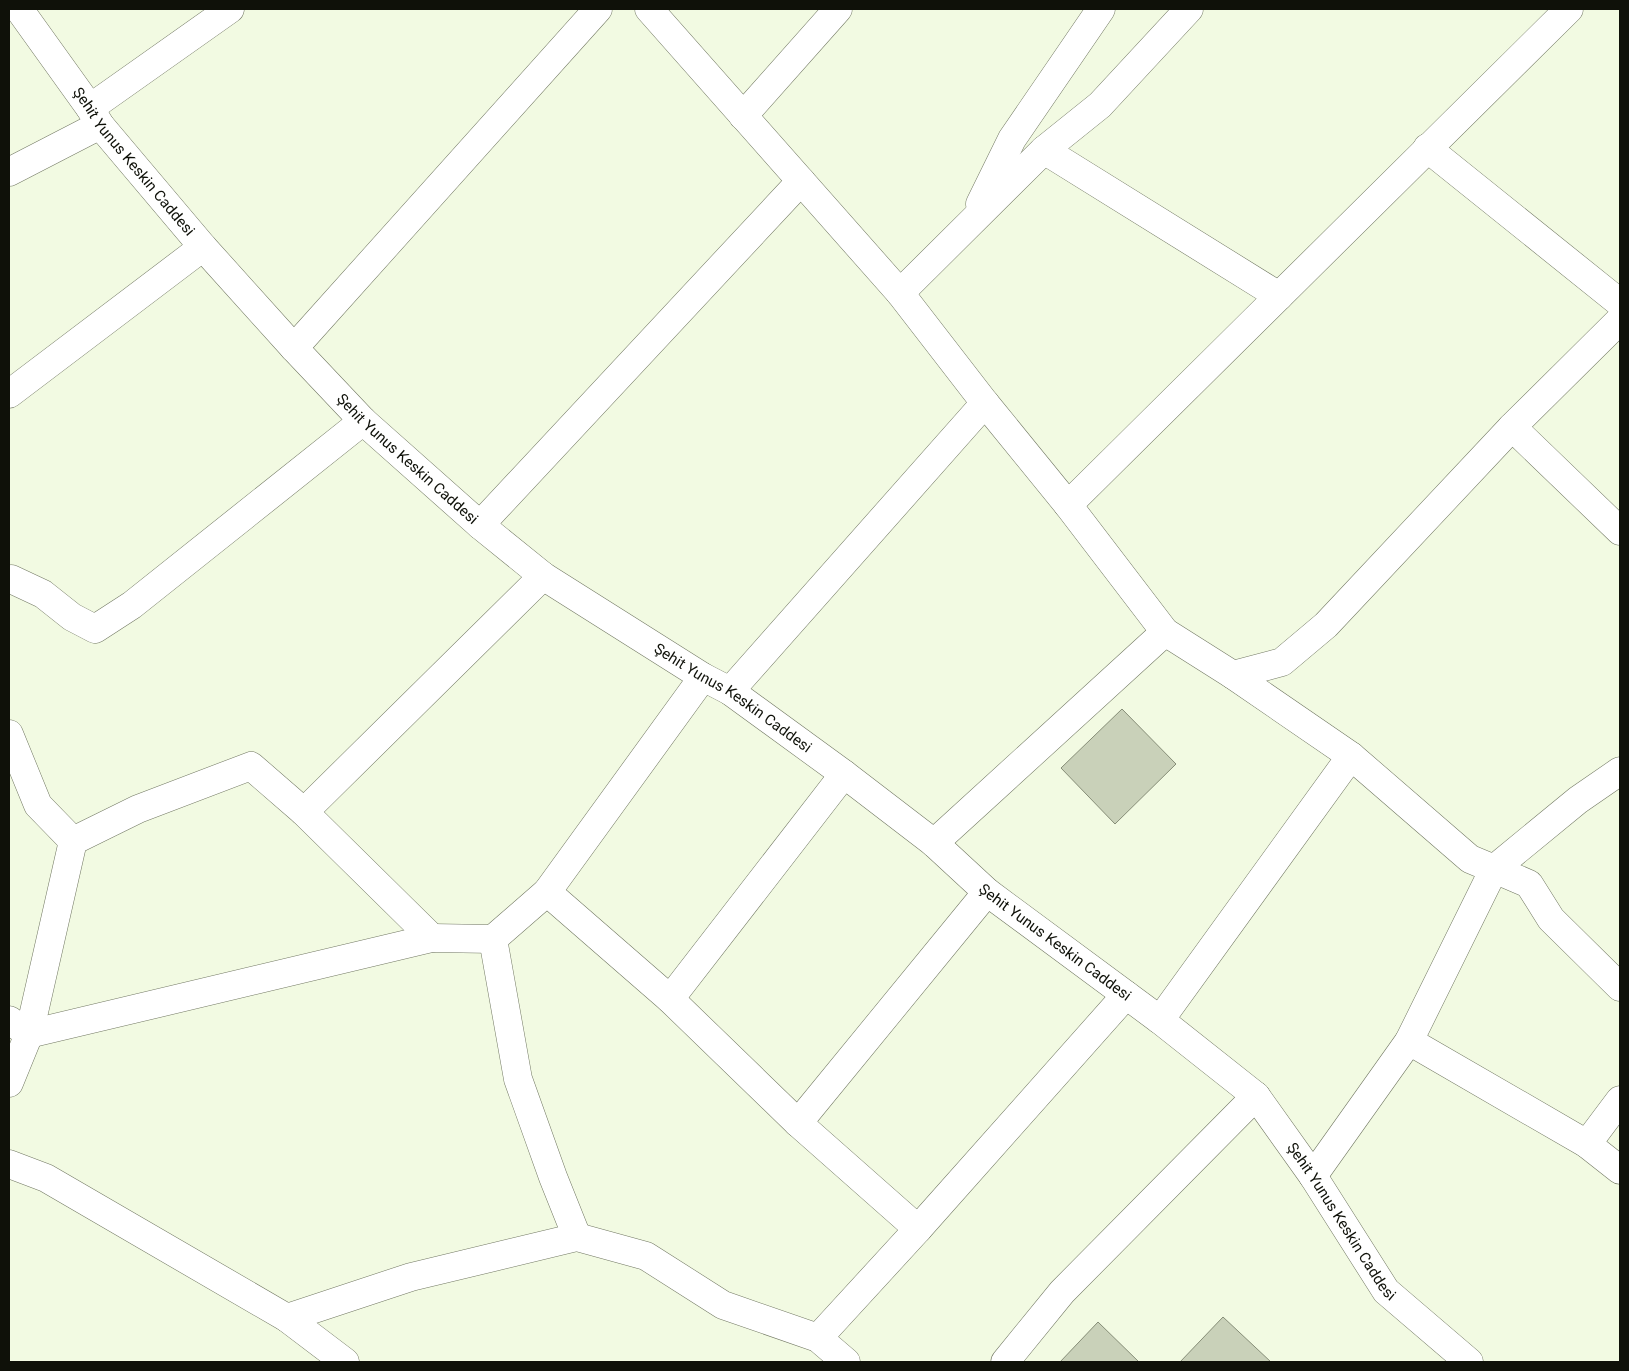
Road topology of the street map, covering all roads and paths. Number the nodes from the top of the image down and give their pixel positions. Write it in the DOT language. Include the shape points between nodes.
graph roads {
  1 [pos="19,9"];
  2 [pos="230,9"];
  3 [pos="598,9"];
  4 [pos="649,9"];
  5 [pos="838,9"];
  6 [pos="1101,9"];
  7 [pos="1189,9"];
  8 [pos="1569,9"];
  9 [pos="743,116"];
  10 [pos="95,117"];
  11 [pos="1427,148"];
  12 [pos="1044,150"];
  13 [pos="9,172"];
  14 [pos="801,181"];
  15 [pos="970,224"];
  16 [pos="202,247"];
  17 [pos="900,293"];
  18 [pos="1279,296"];
  19 [pos="1620,303"];
  20 [pos="1620,320"];
  21 [pos="294,348"];
  22 [pos="9,394"];
  23 [pos="985,402"];
  24 [pos="363,422"];
  25 [pos="1512,427"];
  26 [pos="1068,505"];
  27 [pos="480,525"];
  28 [pos="1620,531"];
  29 [pos="543,576"];
  30 [pos="9,580"];
  31 [pos="1165,632"];
  32 [pos="1233,675"];
  33 [pos="703,677"];
  34 [pos="730,691"];
  35 [pos="9,734"];
  36 [pos="1351,756"];
  37 [pos="1620,771"];
  38 [pos="844,774"];
  39 [pos="304,812"];
  40 [pos="73,841"];
  41 [pos="934,843"];
  42 [pos="1494,870"];
  43 [pos="547,892"];
  44 [pos="987,892"];
  45 [pos="432,938"];
  46 [pos="493,939"];
  47 [pos="1620,987"];
  48 [pos="1126,995"];
  49 [pos="670,999"];
  50 [pos="1160,1020"];
  51 [pos="19,1027"];
  52 [pos="1409,1041"];
  53 [pos="9,1083"];
  54 [pos="1256,1096"];
  55 [pos="1620,1100"];
  56 [pos="798,1123"];
  57 [pos="1587,1144"];
  58 [pos="9,1164"];
  59 [pos="1620,1170"];
  60 [pos="1313,1176"];
  61 [pos="918,1229"];
  62 [pos="578,1237"];
  63 [pos="287,1318"];
  64 [pos="818,1338"];
  65 [pos="345,1362"];
  66 [pos="846,1362"];
  67 [pos="1005,1362"];
  68 [pos="1469,1362"];
  1 -- 10 [label="street, Şehit Yunus Keskin Caddesi"];
  2 -- 10 [label="street"];
  3 -- 21 [label="street"];
  4 -- 9 [label="street"];
  5 -- 9 [label="street"];
  6 -- 15 [label="street" via="1012,139"];
  7 -- 12 [label="street" via="1100,105"];
  8 -- 11 [label="street"];
  9 -- 14 [label="street"];
  10 -- 13 [label="street"];
  10 -- 16 [label="street, Şehit Yunus Keskin Caddesi"];
  11 -- 18 [label="street"];
  11 -- 19 [label="street"];
  12 -- 15 [label="street"];
  12 -- 18 [label="street"];
  14 -- 17 [label="street"];
  14 -- 27 [label="street"];
  15 -- 17 [label="street"];
  16 -- 21 [label="street, Şehit Yunus Keskin Caddesi"];
  16 -- 22 [label="street"];
  17 -- 23 [label="street"];
  18 -- 26 [label="street"];
  20 -- 25 [label="street"];
  21 -- 24 [label="street, Şehit Yunus Keskin Caddesi"];
  23 -- 26 [label="street"];
  23 -- 34 [label="street"];
  24 -- 27 [label="street, Şehit Yunus Keskin Caddesi"];
  24 -- 30 [label="street" via="132,605 95,629 72,617 43,594"];
  25 -- 28 [label="street"];
  25 -- 32 [label="street" via="1326,625 1282,662"];
  26 -- 31 [label="street"];
  27 -- 29 [label="street, Şehit Yunus Keskin Caddesi"];
  29 -- 33 [label="street, Şehit Yunus Keskin Caddesi"];
  29 -- 39 [label="street"];
  31 -- 32 [label="street"];
  31 -- 41 [label="street"];
  32 -- 36 [label="street"];
  33 -- 34 [label="street, Şehit Yunus Keskin Caddesi"];
  33 -- 43 [label="street"];
  34 -- 38 [label="street, Şehit Yunus Keskin Caddesi"];
  35 -- 40 [label="street" via="38,805"];
  36 -- 42 [label="street" via="1470,859"];
  36 -- 50 [label="street"];
  37 -- 42 [label="street" via="1578,800"];
  38 -- 41 [label="street, Şehit Yunus Keskin Caddesi"];
  38 -- 49 [label="street"];
  39 -- 40 [label="street" via="251,766 138,809"];
  39 -- 45 [label="street"];
  40 -- 51 [label="street"];
  41 -- 44 [label="street, Şehit Yunus Keskin Caddesi"];
  42 -- 47 [label="street" via="1529,884 1551,918"];
  42 -- 52 [label="street"];
  43 -- 46 [label="street"];
  43 -- 49 [label="street"];
  44 -- 48 [label="street, Şehit Yunus Keskin Caddesi"];
  44 -- 56 [label="street"];
  45 -- 46 [label="street"];
  45 -- 51 [label="street"];
  46 -- 62 [label="street" via="518,1079"];
  48 -- 50 [label="street, Şehit Yunus Keskin Caddesi"];
  48 -- 61 [label="street"];
  49 -- 56 [label="street"];
  50 -- 54 [label="street, Şehit Yunus Keskin Caddesi"];
  51 -- 53 [label="street"];
  52 -- 57 [label="street"];
  52 -- 60 [label="street"];
  54 -- 60 [label="street, Şehit Yunus Keskin Caddesi"];
  54 -- 67 [label="street" via="1062,1292"];
  55 -- 57 [label="street"];
  56 -- 61 [label="street"];
  57 -- 59 [label="street"];
  58 -- 63 [label="street" via="46,1178"];
  60 -- 68 [label="street, Şehit Yunus Keskin Caddesi" via="1386,1292"];
  61 -- 64 [label="street"];
  62 -- 63 [label="street" via="411,1277"];
  62 -- 64 [label="street" via="646,1256 723,1305"];
  63 -- 65 [label="street"];
  64 -- 66 [label="street"];
}
